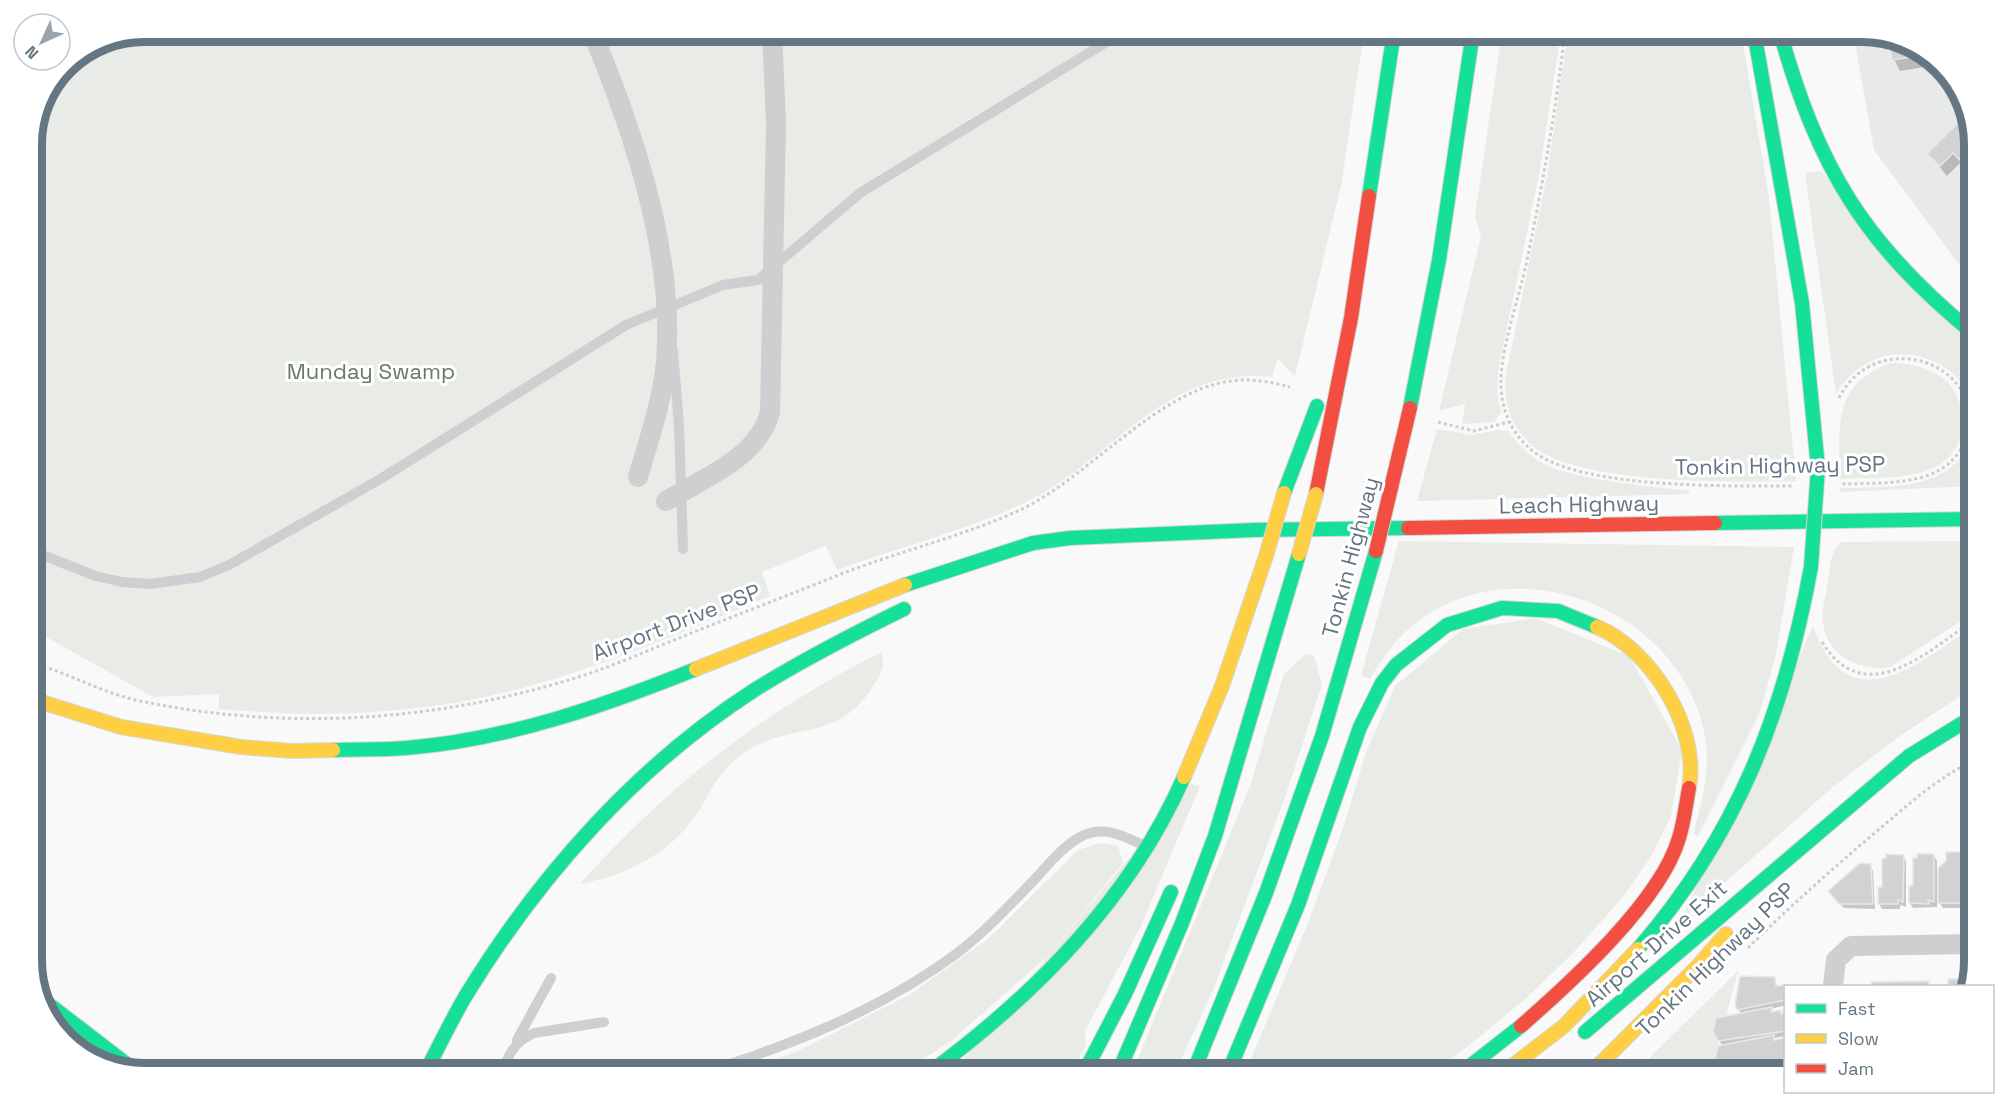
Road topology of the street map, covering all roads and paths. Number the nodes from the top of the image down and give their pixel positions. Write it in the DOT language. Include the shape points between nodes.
graph roads {
  1 [pos="596,42"];
  2 [pos="772,42"];
  3 [pos="1107,42"];
  4 [pos="1392,42"];
  5 [pos="1472,42"];
  6 [pos="1563,42"];
  7 [pos="1756,42"];
  8 [pos="1783,42"];
  9 [pos="773,270"];
  10 [pos="667,308"];
  11 [pos="1351,318"];
  12 [pos="1964,325"];
  13 [pos="1290,387"];
  14 [pos="1964,399"];
  15 [pos="1836,409"];
  16 [pos="1438,422"];
  17 [pos="1509,422"];
  18 [pos="1964,441"];
  19 [pos="638,477"];
  20 [pos="1839,484"];
  21 [pos="1794,486"];
  22 [pos="674,496"];
  23 [pos="1964,508"];
  24 [pos="1964,519"];
  25 [pos="1895,520"];
  26 [pos="1183,534"];
  27 [pos="683,549"];
  28 [pos="1080,552"];
  29 [pos="42,555"];
  30 [pos="916,603"];
  31 [pos="1283,615"];
  32 [pos="1964,627"];
  33 [pos="1818,632"];
  34 [pos="42,667"];
  35 [pos="42,702"];
  36 [pos="1964,722"];
  37 [pos="1964,766"];
  38 [pos="1221,768"];
  39 [pos="1808,840"];
  40 [pos="1148,847"];
  41 [pos="1176,878"];
  42 [pos="1964,945"];
  43 [pos="1745,951"];
  44 [pos="551,978"];
  45 [pos="1833,985"];
  46 [pos="54,1009"];
  47 [pos="604,1022"];
  48 [pos="1574,1041"];
  49 [pos="101,1045"];
  50 [pos="514,1046"];
  51 [pos="122,1061"];
  52 [pos="128,1061"];
  53 [pos="431,1063"];
  54 [pos="507,1063"];
  55 [pos="735,1063"];
  56 [pos="943,1063"];
  57 [pos="1090,1063"];
  58 [pos="1123,1063"];
  59 [pos="1197,1063"];
  60 [pos="1233,1063"];
  61 [pos="1475,1063"];
  62 [pos="1517,1063"];
  63 [pos="1602,1063"];
  1 -- 10 [label="street" via="644,185"];
  2 -- 9 [label="street" via="776,124"];
  3 -- 9 [label="lane" via="860,193"];
  4 -- 11 [label="highway"];
  5 -- 59 [label="highway, Tonkin Highway, bridge" via="1439,260 1376,551 1322,736 1266,893"];
  6 -- 17 [label="path, Tonkin Highway PSP" via="1534,225 1502,368 1502,400"];
  7 -- 62 [label="highway, bridge" via="1811,358 1818,468 1806,608 1773,726 1711,853 1654,932 1603,988 1563,1027"];
  8 -- 12 [label="highway" via="1811,129 1862,217 1917,284"];
  9 -- 10 [label="lane" via="751,283 723,285"];
  9 -- 22 [label="street" via="770,412 766,426 747,452"];
  10 -- 19 [label="street" via="666,362 659,407"];
  10 -- 22 [label="lane" via="676,367"];
  10 -- 29 [label="lane" via="626,325 382,478 230,565 200,577 150,584 122,582"];
  11 -- 31 [label="highway, bridge" via="1316,494"];
  11 -- 40 [label="highway, bridge" via="1284,493 1207,726"];
  13 -- 34 [label="path, Airport Drive PSP" via="1255,380 1201,389 1165,408 1040,499 1004,517 838,575 596,671 496,699 424,712 348,719 252,717 135,700"];
  14 -- 15 [label="path, Tonkin Highway PSP" via="1949,376 1931,364 1902,357 1878,361 1858,374 1844,389"];
  16 -- 17 [label="path" via="1474,431"];
  17 -- 21 [label="path, Tonkin Highway PSP" via="1536,453 1588,472 1630,480 1707,486"];
  18 -- 20 [label="path, Tonkin Highway PSP" via="1953,460 1936,472 1906,479"];
  22 -- 27 [label="lane"];
  23 -- 25 [label="highway"];
  24 -- 25 [label="highway, Leach Highway"];
  25 -- 26 [label="highway, Leach Highway"];
  26 -- 28 [label="highway"];
  26 -- 35 [label="highway" via="1033,543 887,592 609,704 482,736 407,748 293,751 241,747 121,727"];
  30 -- 53 [label="highway" via="840,638 781,673 677,747 628,792 559,865 519,915 464,1000"];
  31 -- 38 [label="highway"];
  31 -- 58 [label="highway" via="1215,836"];
  32 -- 33 [label="path" via="1915,661 1878,676 1845,667 1828,652"];
  36 -- 39 [label="highway" via="1909,756"];
  37 -- 43 [label="path, Tonkin Highway PSP" via="1843,858"];
  39 -- 48 [label="highway, Airport Drive Exit"];
  39 -- 63 [label="highway" via="1696,968"];
  40 -- 55 [label="lane" via="1108,831 1083,835 956,954 887,999 770,1052"];
  40 -- 56 [label="highway" via="1099,919 1061,963 1021,1004"];
  41 -- 57 [label="highway"];
  42 -- 45 [label="street" via="1862,944 1842,952 1833,971"];
  44 -- 50 [label="lane"];
  46 -- 49 [label="highway"];
  47 -- 50 [label="lane" via="534,1033"];
  49 -- 51 [label="highway"];
  49 -- 52 [label="highway"];
  50 -- 54 [label="lane"];
  60 -- 61 [label="highway" via="1299,902 1368,711 1386,678 1422,641 1467,617 1526,607 1567,613 1610,630 1632,646 1663,681 1677,704 1690,747 1689,804 1668,862 1633,911 1556,995"];
}
